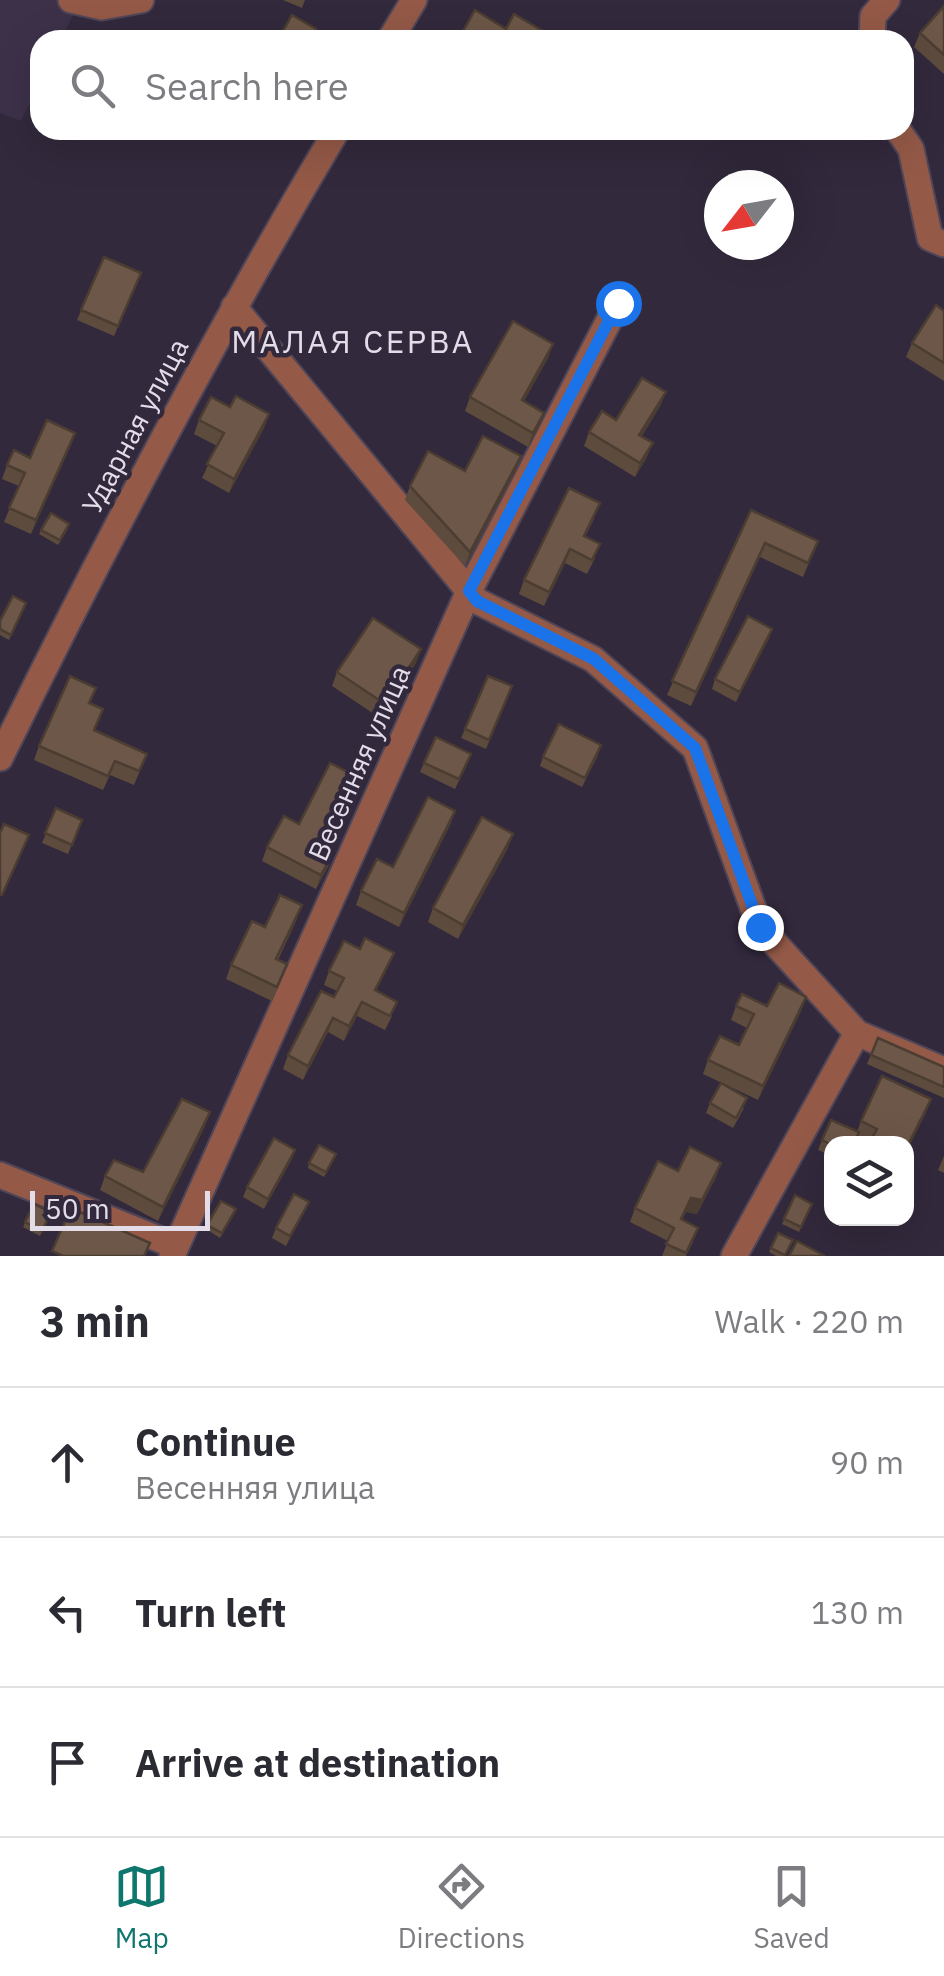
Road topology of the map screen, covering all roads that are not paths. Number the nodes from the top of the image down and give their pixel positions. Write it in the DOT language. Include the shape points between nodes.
graph roads {
  1 [pos="71,0"];
  2 [pos="141,0"];
  3 [pos="414,0"];
  4 [pos="887,0"];
  5 [pos="396,30"];
  6 [pos="872,30"];
  7 [pos="330,140"];
  8 [pos="905,140"];
  9 [pos="944,244"];
  10 [pos="618,303"];
  11 [pos="234,307"];
  12 [pos="469,591"];
  13 [pos="0,757"];
  14 [pos="857,1033"];
  15 [pos="944,1070"];
  16 [pos="0,1175"];
  17 [pos="174,1251"];
  18 [pos="734,1256"];
  1 -- 2 [label="street" via="102,7"];
  3 -- 5 [label="street"];
  4 -- 6 [label="street" via="873,16"];
  7 -- 11 [label="street, Ударная улица"];
  8 -- 9 [label="street" via="930,238"];
  10 -- 12 [label="street, Весенняя улица"];
  11 -- 12 [label="street"];
  11 -- 13 [label="street, Ударная улица" via="106,542"];
  12 -- 14 [label="street" via="594,659 695,748 760,927"];
  12 -- 17 [label="street, Весенняя улица"];
  14 -- 15 [label="street"];
  14 -- 18 [label="street"];
  16 -- 17 [label="street"];
}
